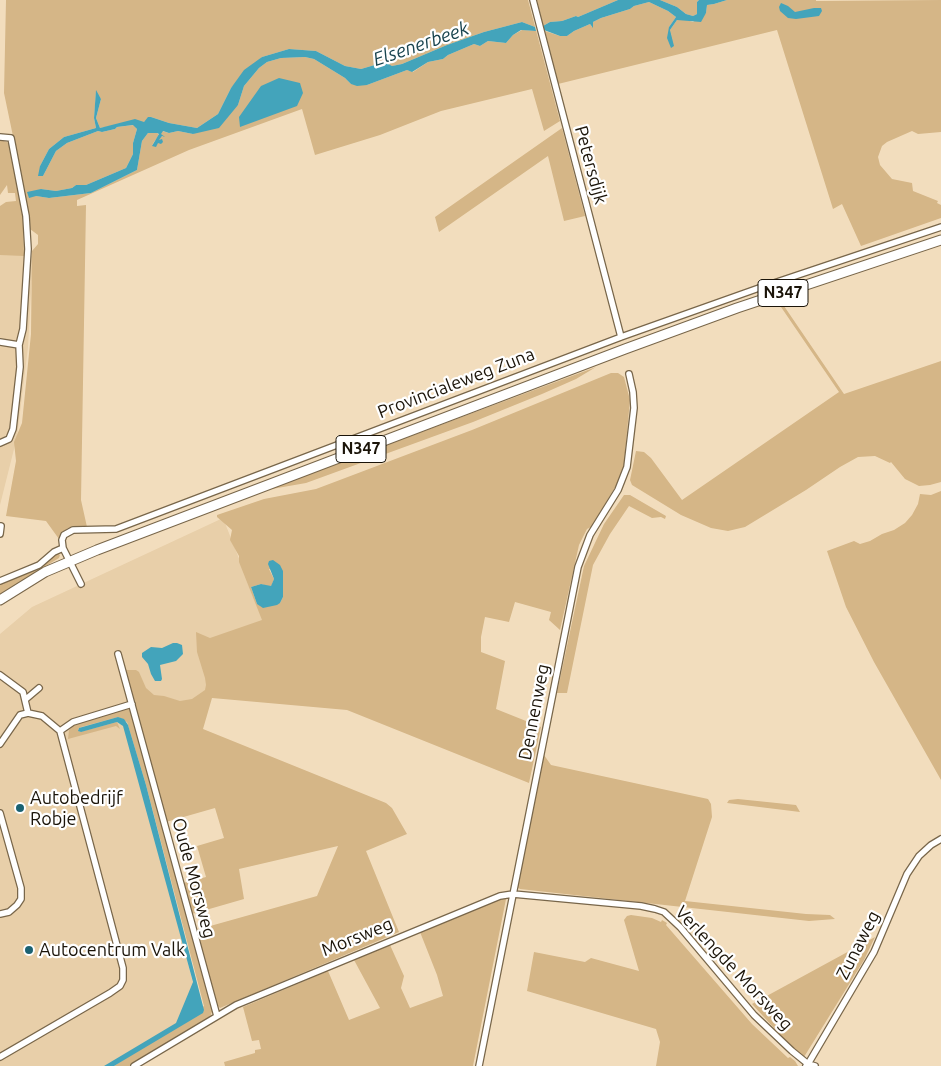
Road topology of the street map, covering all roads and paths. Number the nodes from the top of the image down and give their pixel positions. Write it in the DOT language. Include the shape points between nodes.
graph roads {
  1 [pos="532,0"];
  2 [pos="0,137"];
  3 [pos="941,227"];
  4 [pos="941,240"];
  5 [pos="622,338"];
  6 [pos="0,342"];
  7 [pos="19,345"];
  8 [pos="629,374"];
  9 [pos="0,443"];
  10 [pos="1,526"];
  11 [pos="0,534"];
  12 [pos="63,548"];
  13 [pos="69,561"];
  14 [pos="0,581"];
  15 [pos="81,584"];
  16 [pos="0,600"];
  17 [pos="118,654"];
  18 [pos="0,675"];
  19 [pos="39,688"];
  20 [pos="26,699"];
  21 [pos="132,704"];
  22 [pos="28,713"];
  23 [pos="60,731"];
  24 [pos="0,744"];
  25 [pos="0,813"];
  26 [pos="941,839"];
  27 [pos="513,894"];
  28 [pos="0,914"];
  29 [pos="217,1016"];
  30 [pos="0,1056"];
  31 [pos="810,1065"];
  32 [pos="134,1066"];
  33 [pos="479,1066"];
  1 -- 5 [label="street, Petersdijk"];
  2 -- 7 [label="street" via="10,138 26,216 28,249"];
  3 -- 5 [label="street, Provincialeweg Zuna"];
  4 -- 13 [label="main road, Provincialeweg Zuna / N347" via="625,349"];
  5 -- 12 [label="street, Provincialeweg Zuna" via="116,529 73,530 64,535"];
  6 -- 7 [label="street"];
  7 -- 9 [label="street" via="20,368 13,429 9,439"];
  8 -- 27 [label="street, Dennenweg" via="634,404 628,467 590,535 578,567"];
  10 -- 11 [label="street"];
  12 -- 13 [label="street"];
  12 -- 14 [label="street, Provincialeweg Zuna" via="39,565"];
  13 -- 15 [label="street"];
  13 -- 16 [label="main road, N347"];
  17 -- 21 [label="street, Oude Morsweg"];
  18 -- 20 [label="street" via="23,692"];
  19 -- 20 [label="street"];
  20 -- 22 [label="street"];
  21 -- 23 [label="street" via="73,722"];
  21 -- 29 [label="street, Oude Morsweg"];
  22 -- 23 [label="street" via="42,716"];
  22 -- 24 [label="street" via="20,715"];
  23 -- 30 [label="street" via="123,968 123,980 110,993"];
  25 -- 28 [label="street" via="21,898 9,912"];
  26 -- 31 [label="street, Zunaweg" via="926,848 909,870 874,952"];
  27 -- 29 [label="street, Morsweg" via="500,896 329,966"];
  27 -- 31 [label="street, Verlengde Morsweg" via="646,907 664,912 767,1028"];
  27 -- 33 [label="street, Dennenweg"];
  29 -- 32 [label="street"];
}
